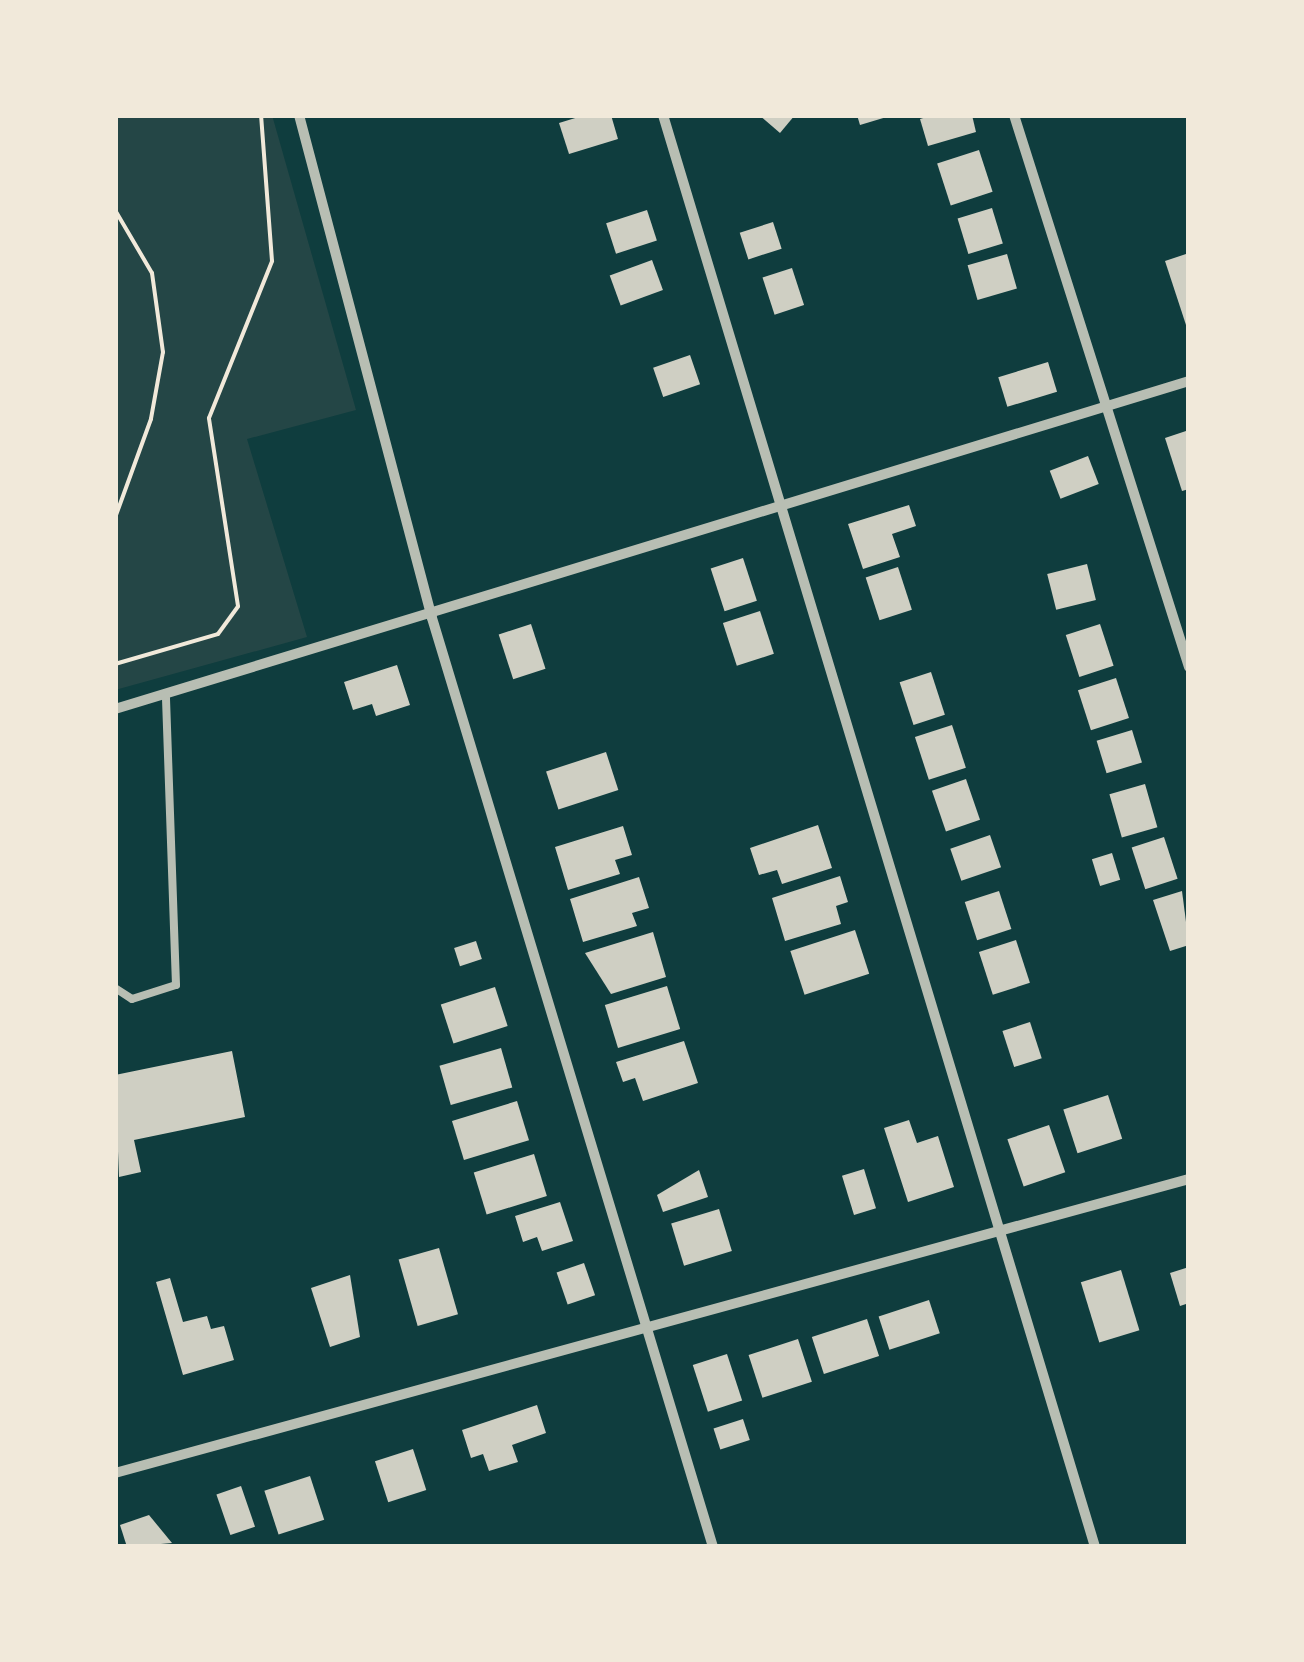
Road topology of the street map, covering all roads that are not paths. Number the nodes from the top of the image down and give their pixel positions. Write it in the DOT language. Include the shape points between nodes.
graph roads {
  1 [pos="299,115"];
  2 [pos="663,115"];
  3 [pos="1014,115"];
  4 [pos="1189,381"];
  5 [pos="1108,406"];
  6 [pos="781,510"];
  7 [pos="432,618"];
  8 [pos="1189,667"];
  9 [pos="166,697"];
  10 [pos="115,709"];
  11 [pos="115,988"];
  12 [pos="1189,1179"];
  13 [pos="998,1232"];
  14 [pos="646,1330"];
  15 [pos="115,1473"];
  16 [pos="713,1547"];
  17 [pos="1096,1547"];
  1 -- 7 [label="street"];
  2 -- 6 [label="street"];
  3 -- 5 [label="street"];
  4 -- 5 [label="street"];
  5 -- 6 [label="street"];
  5 -- 8 [label="street"];
  6 -- 7 [label="street"];
  6 -- 13 [label="street"];
  7 -- 9 [label="street"];
  7 -- 14 [label="street"];
  9 -- 10 [label="street"];
  9 -- 11 [label="lane" via="176,985 132,999"];
  12 -- 13 [label="street"];
  13 -- 14 [label="street"];
  13 -- 17 [label="street"];
  14 -- 15 [label="street"];
  14 -- 16 [label="street"];
}
